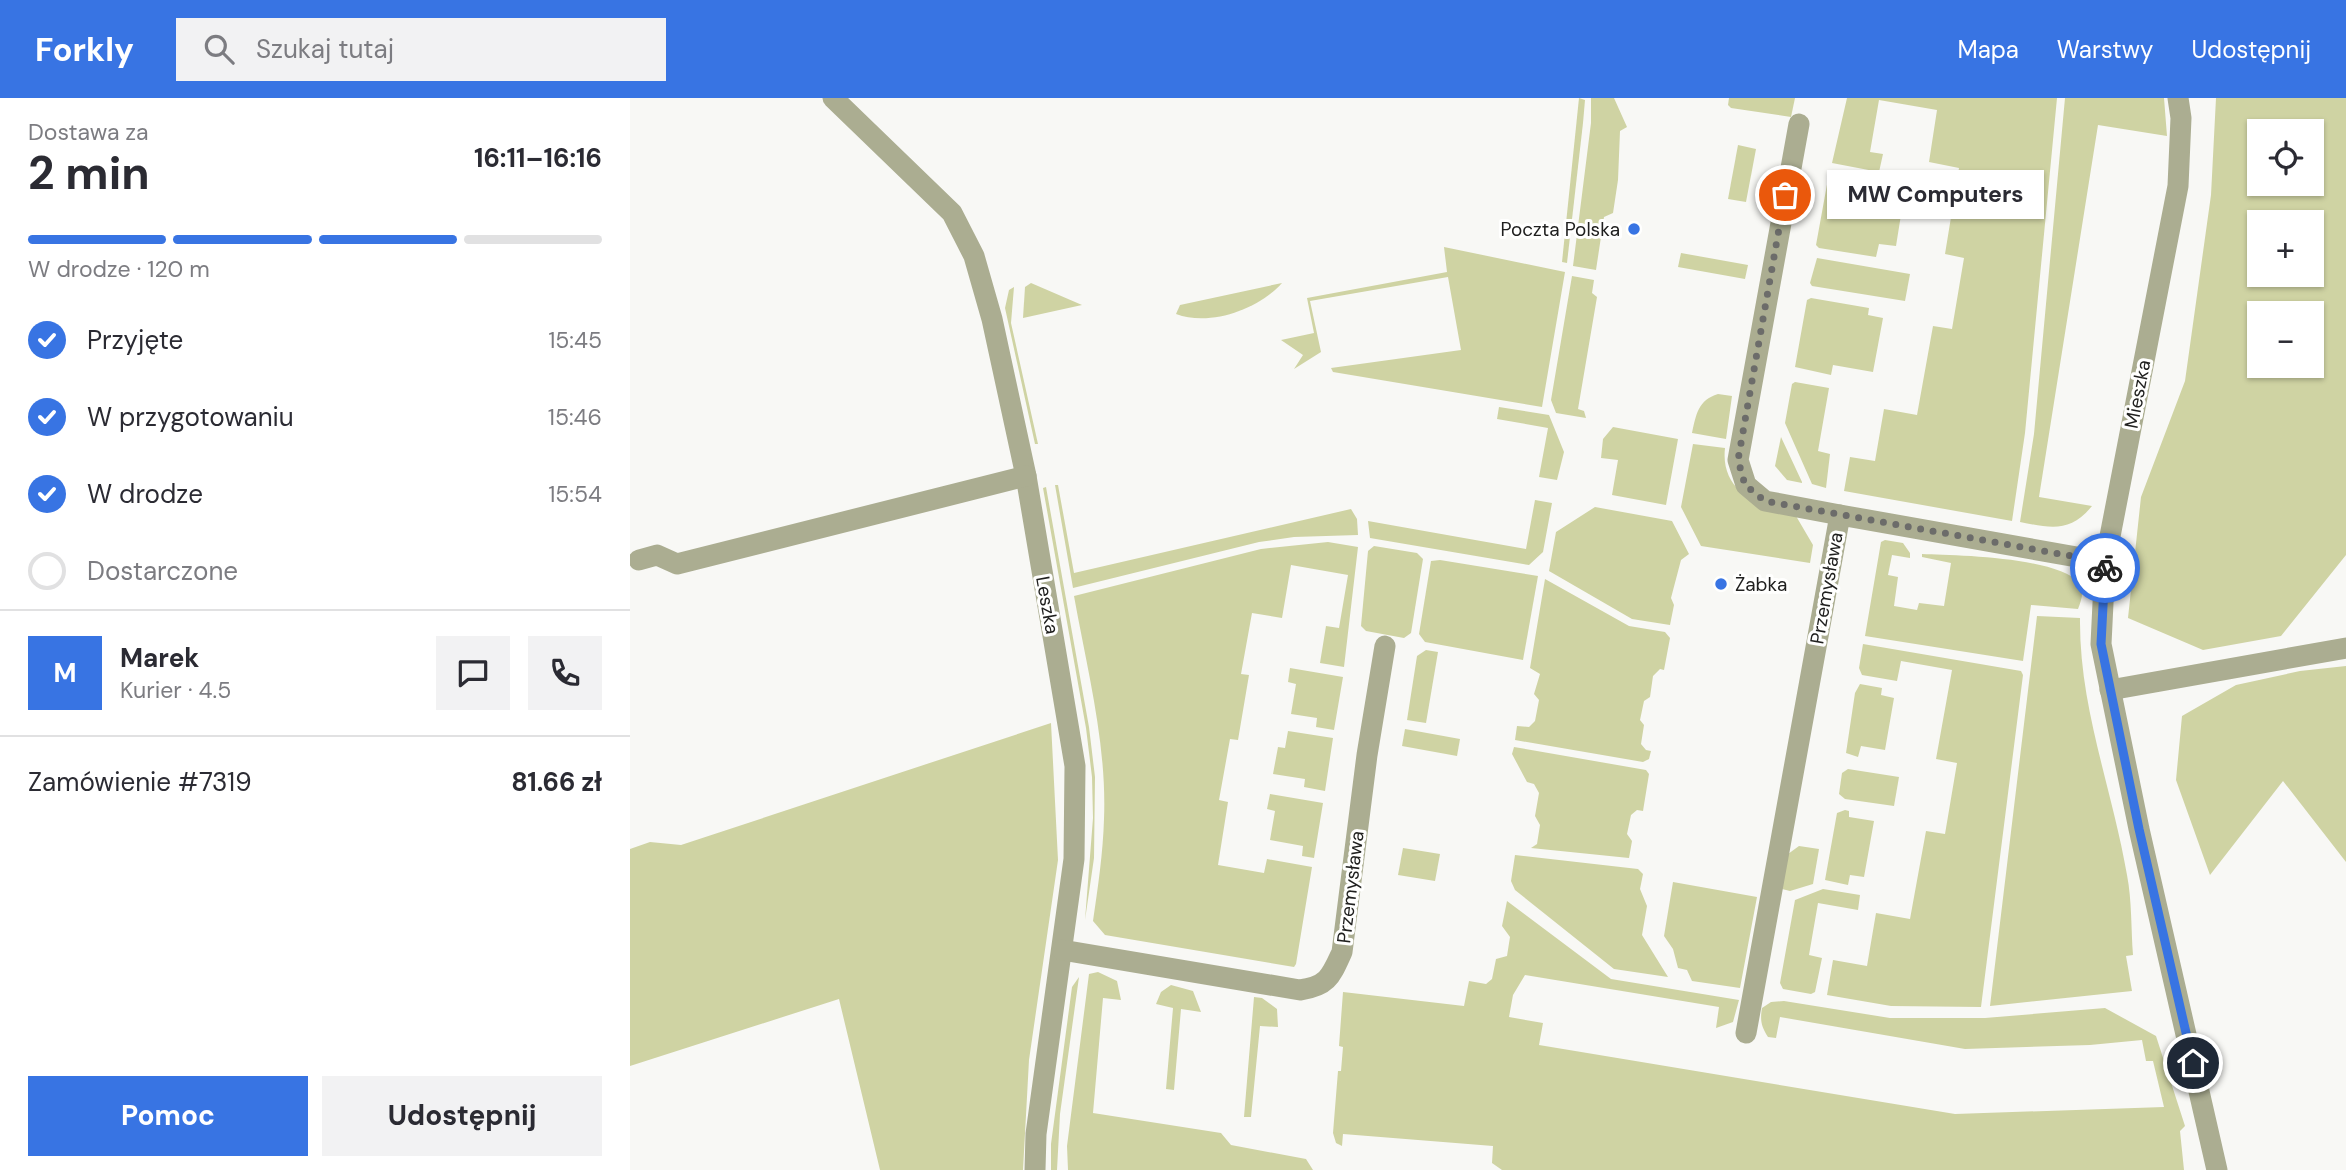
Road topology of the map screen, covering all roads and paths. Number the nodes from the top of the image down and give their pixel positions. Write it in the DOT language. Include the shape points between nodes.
graph roads {
  1 [pos="833,98"];
  2 [pos="2178,98"];
  3 [pos="1799,124"];
  4 [pos="1026,476"];
  5 [pos="1840,515"];
  6 [pos="639,560"];
  7 [pos="2105,562"];
  8 [pos="1385,646"];
  9 [pos="2346,648"];
  10 [pos="2110,690"];
  11 [pos="1062,950"];
  12 [pos="1746,1033"];
  13 [pos="1035,1170"];
  14 [pos="2217,1170"];
  1 -- 4 [label="street, Leszka" via="952,213 974,256"];
  2 -- 7 [label="street, Mieszka" via="2178,186"];
  3 -- 5 [label="street, Przemysława" via="1738,460 1745,485 1765,501"];
  4 -- 6 [label="street" via="677,564 657,555"];
  4 -- 11 [label="street, Leszka" via="1076,765 1074,859"];
  5 -- 7 [label="street, Przemysława"];
  5 -- 12 [label="street, Przemysława"];
  7 -- 10 [label="street, Mieszka" via="2101,644"];
  8 -- 11 [label="street, Przemysława" via="1342,952 1332,974 1319,987 1300,990"];
  9 -- 10 [label="street"];
  10 -- 14 [label="street, Mieszka"];
  11 -- 13 [label="street, Leszka"];
}
